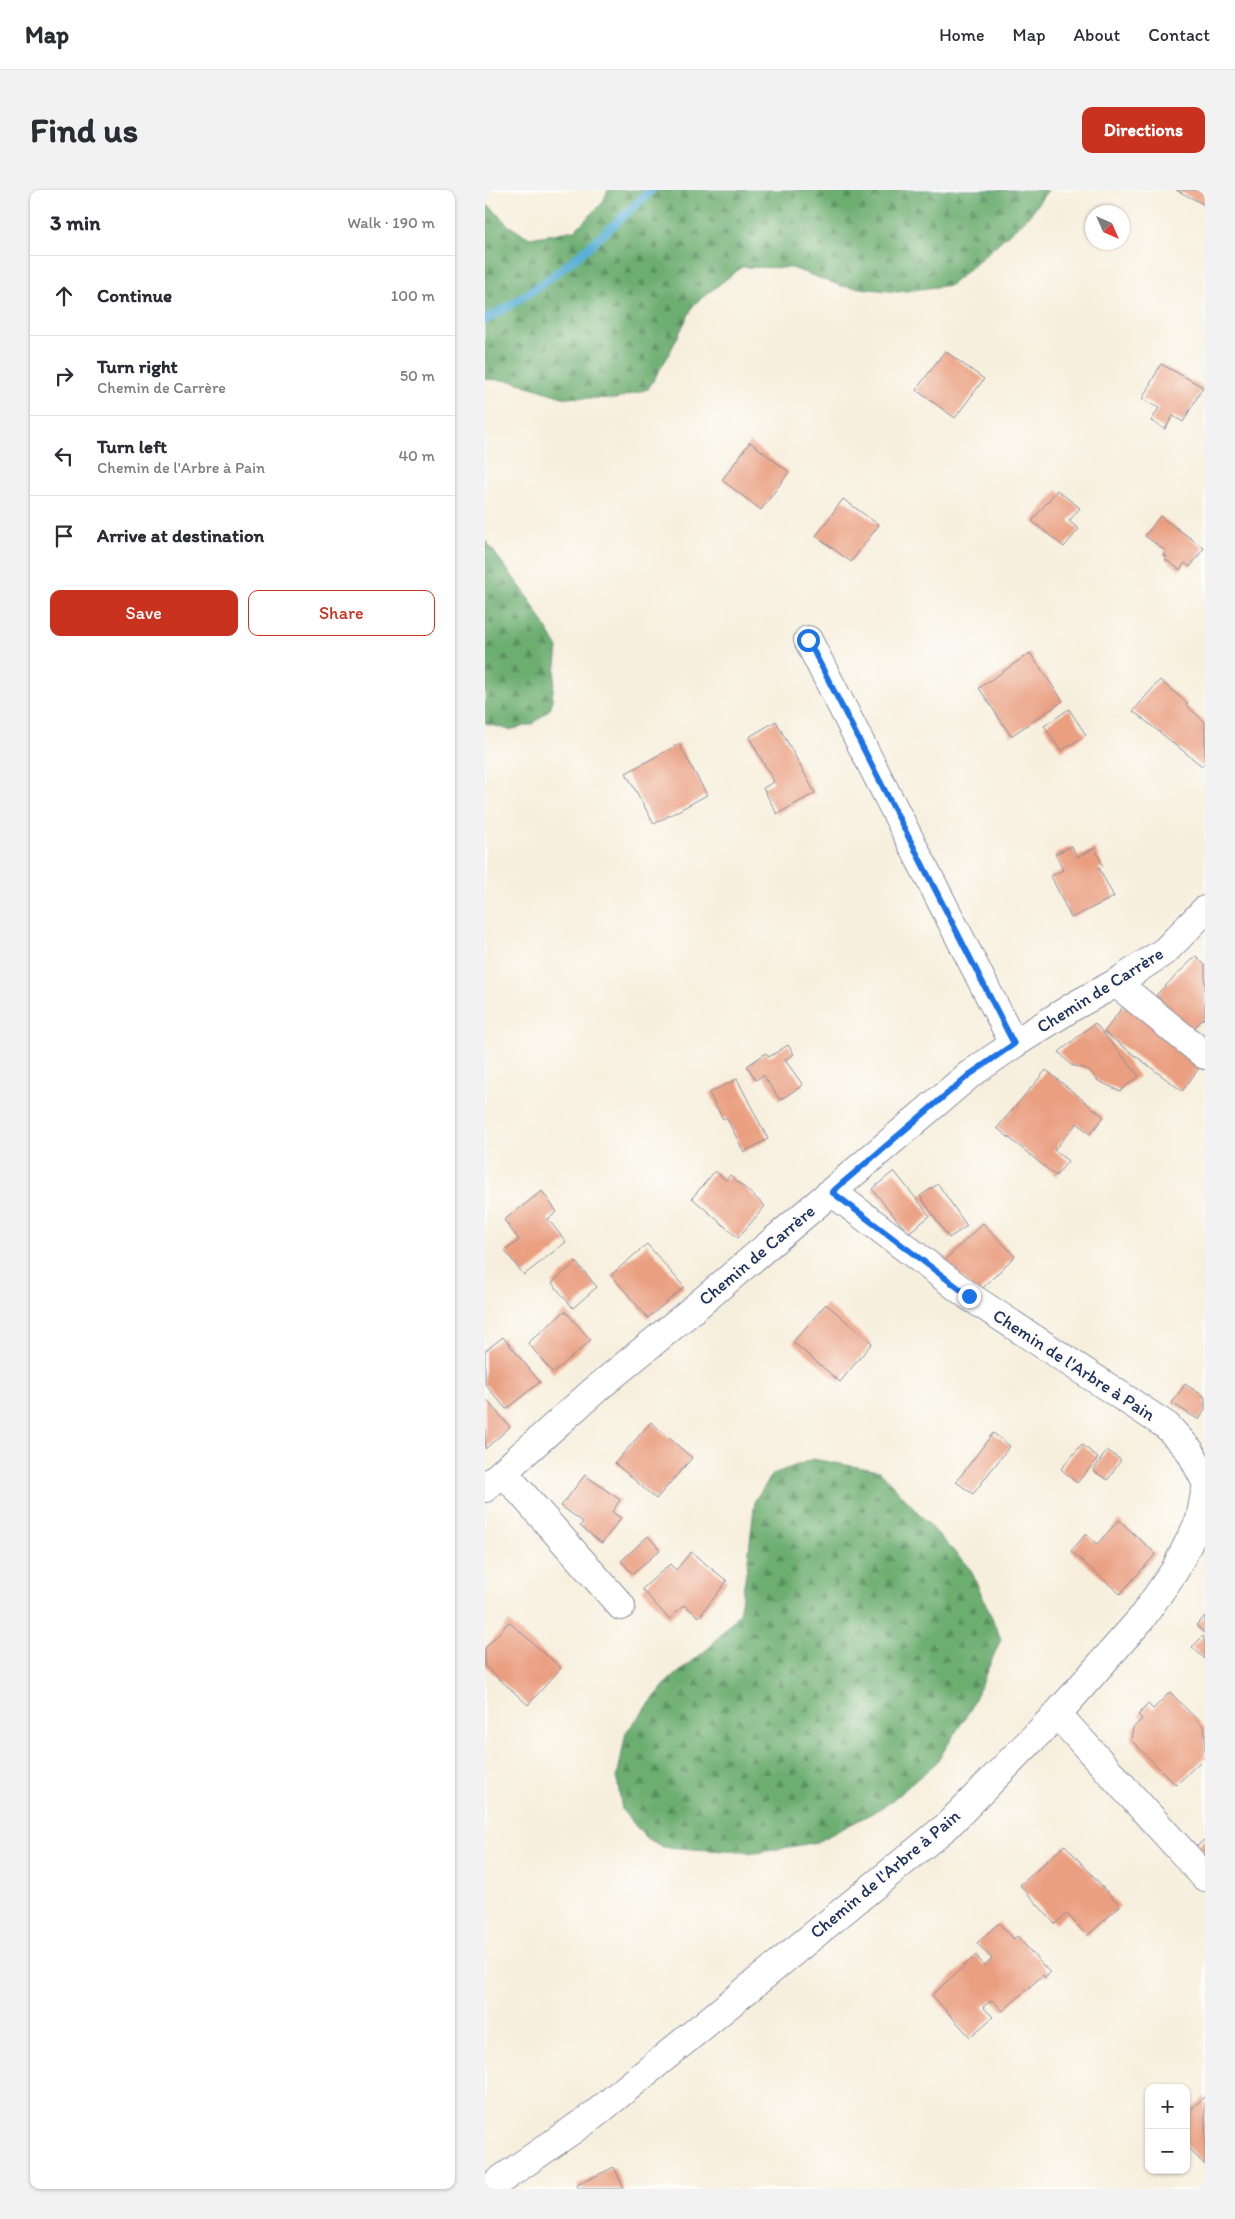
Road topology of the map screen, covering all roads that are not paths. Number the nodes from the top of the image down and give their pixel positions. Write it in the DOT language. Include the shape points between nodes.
graph roads {
  1 [pos="808,640"];
  2 [pos="1205,910"];
  3 [pos="1116,983"];
  4 [pos="1014,1044"];
  5 [pos="1205,1055"];
  6 [pos="832,1192"];
  7 [pos="494,1480"];
  8 [pos="1205,1480"];
  9 [pos="1205,1492"];
  10 [pos="621,1606"];
  11 [pos="1057,1714"];
  12 [pos="1205,1877"];
  13 [pos="491,2189"];
  1 -- 4 [label="street"];
  2 -- 3 [label="street, Chemin de Carrère" via="1165,951"];
  3 -- 4 [label="street, Chemin de Carrère"];
  3 -- 5 [label="street"];
  4 -- 6 [label="street, Chemin de Carrère" via="969,1075"];
  6 -- 7 [label="street, Chemin de Carrère" via="595,1390"];
  6 -- 8 [label="street, Chemin de l'Arbre à Pain" via="969,1296 1167,1426 1190,1451"];
  7 -- 10 [label="street"];
  9 -- 11 [label="street, Chemin de l'Arbre à Pain" via="1200,1520 1175,1570 1141,1619"];
  11 -- 12 [label="street"];
  11 -- 13 [label="street, Chemin de l'Arbre à Pain" via="947,1826 594,2115"];
}
